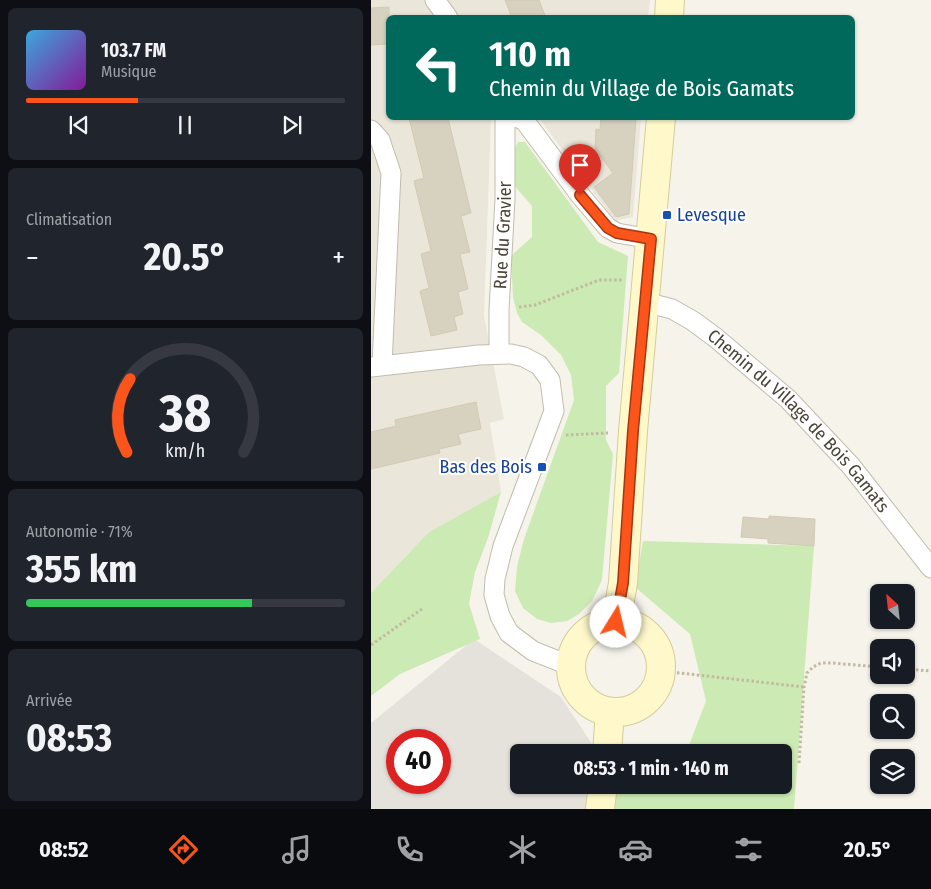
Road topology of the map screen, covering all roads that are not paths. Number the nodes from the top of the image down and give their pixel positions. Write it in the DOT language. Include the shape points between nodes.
graph roads {
  1 [pos="435,0"];
  2 [pos="671,0"];
  3 [pos="446,15"];
  4 [pos="669,15"];
  5 [pos="505,120"];
  6 [pos="524,120"];
  7 [pos="661,120"];
  8 [pos="371,130"];
  9 [pos="651,239"];
  10 [pos="646,288"];
  11 [pos="499,353"];
  12 [pos="376,366"];
  13 [pos="931,568"];
  14 [pos="616,622"];
  15 [pos="571,666"];
  16 [pos="610,712"];
  17 [pos="608,744"];
  18 [pos="602,794"];
  19 [pos="600,809"];
  1 -- 3 [label="street"];
  2 -- 4 [label="street"];
  5 -- 11 [label="street, Rue du Gravier"];
  6 -- 9 [label="street" via="608,228 617,233"];
  7 -- 9 [label="street"];
  8 -- 12 [label="street" via="381,140 391,172"];
  9 -- 10 [label="street"];
  10 -- 13 [label="street, Chemin du Village de Bois Gamats" via="716,338 788,399 851,466"];
  10 -- 14 [label="street" via="623,583"];
  11 -- 12 [label="street"];
  11 -- 15 [label="street" via="524,356 539,365 550,380 554,411 503,546 494,596 509,633 533,651"];
  14 -- 15 [label="street" via="590,630 580,640"];
  14 -- 16 [label="street" via="631,624 644,631 654,642 662,670 650,698 639,707 625,712"];
  15 -- 16 [label="street" via="578,691 586,701 597,709"];
  16 -- 17 [label="street"];
  18 -- 19 [label="street"];
}
